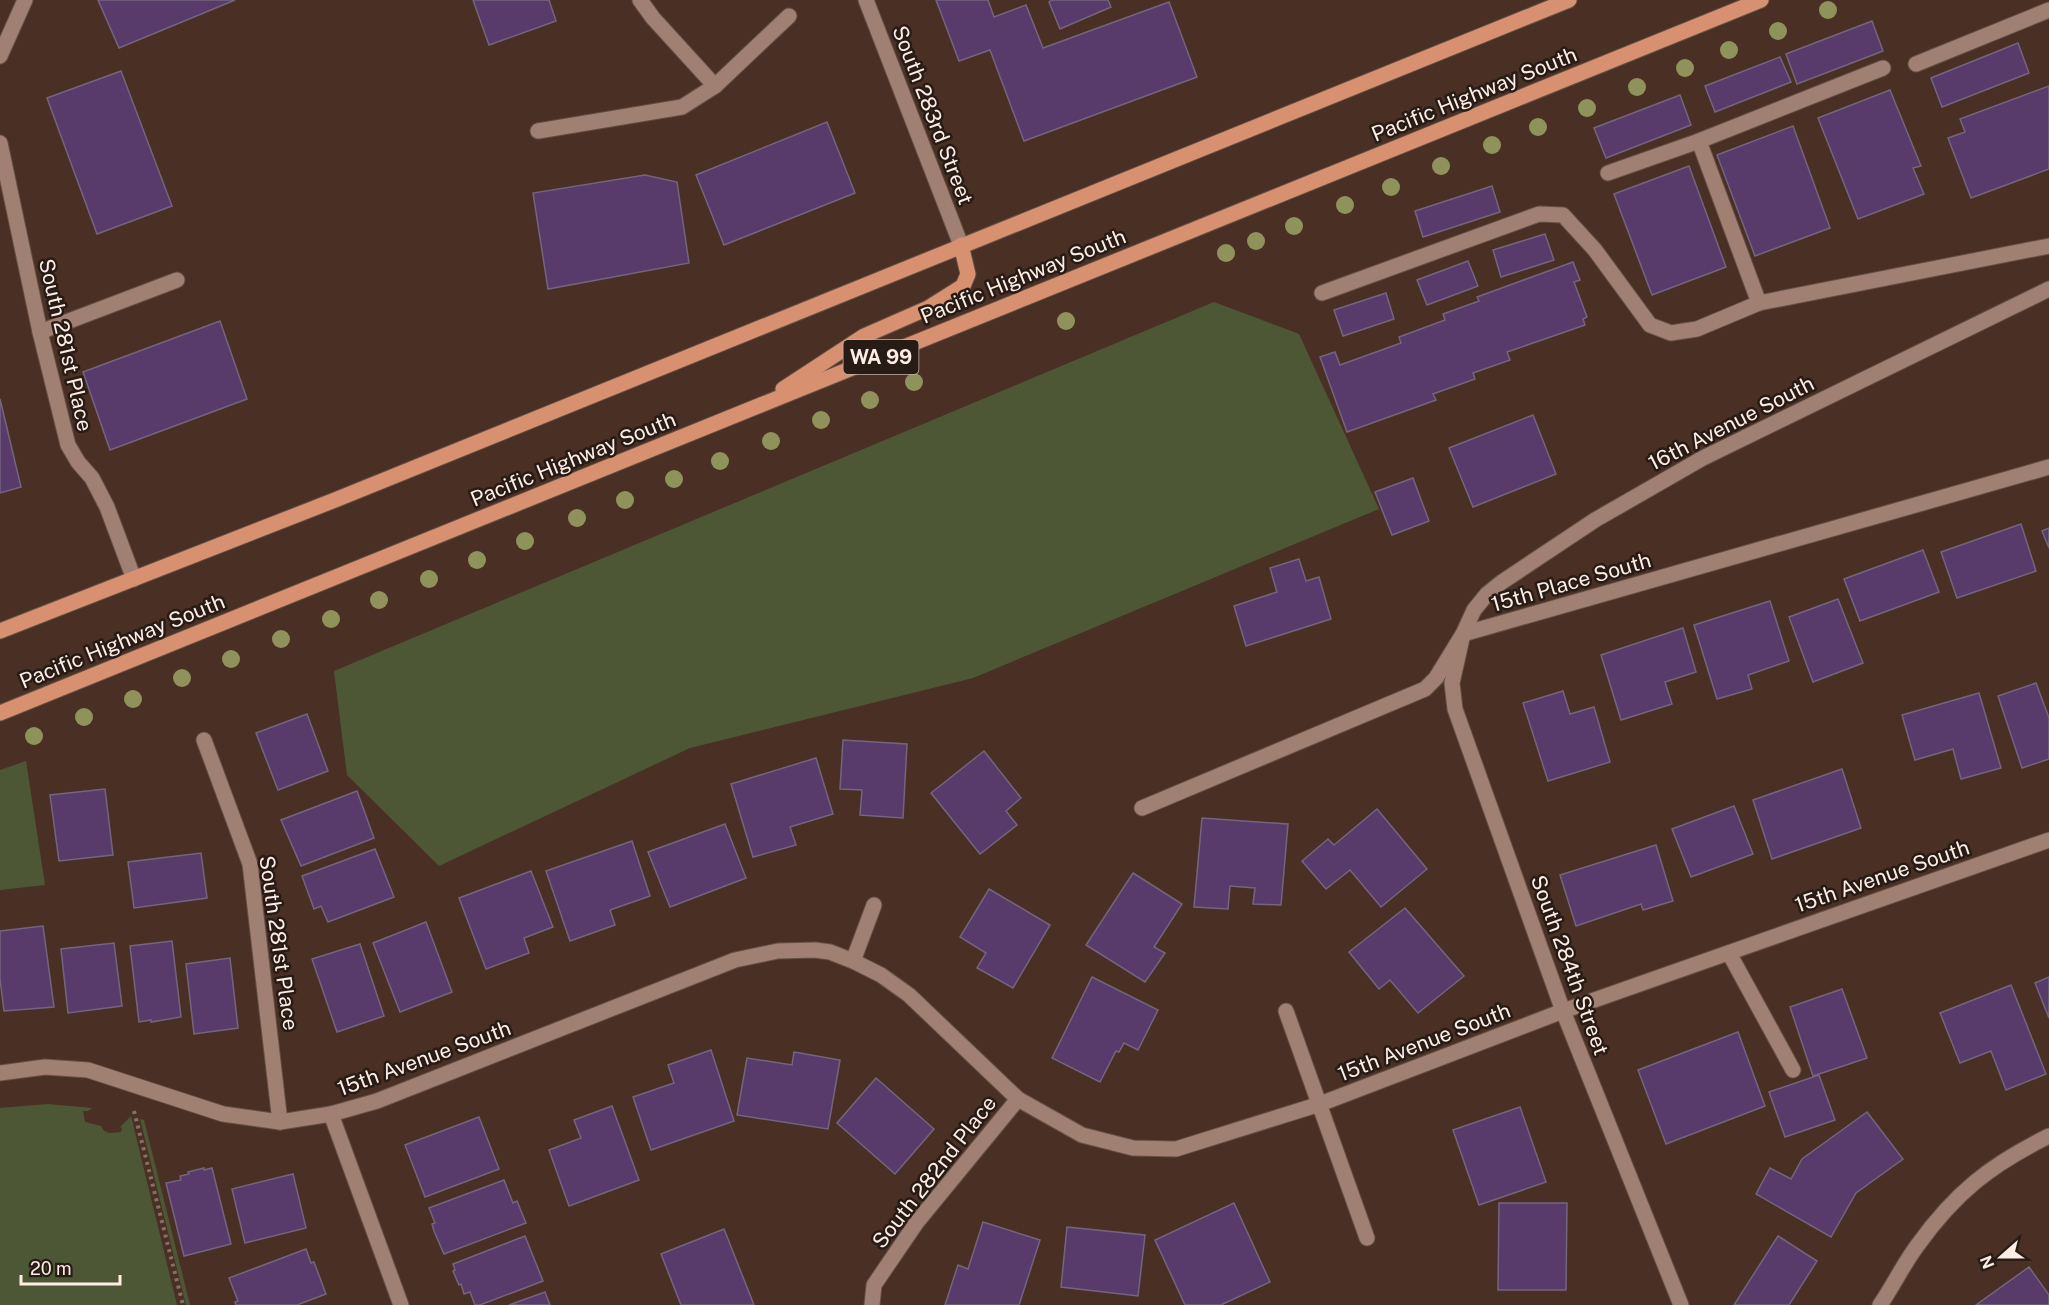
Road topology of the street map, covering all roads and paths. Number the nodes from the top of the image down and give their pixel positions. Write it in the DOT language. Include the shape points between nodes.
graph roads {
  1 [pos="26,0"];
  2 [pos="640,0"];
  3 [pos="866,0"];
  4 [pos="1569,0"];
  5 [pos="1761,0"];
  6 [pos="2049,10"];
  7 [pos="789,16"];
  8 [pos="0,56"];
  9 [pos="1916,64"];
  10 [pos="1883,68"];
  11 [pos="715,86"];
  12 [pos="538,130"];
  13 [pos="1699,141"];
  14 [pos="0,143"];
  15 [pos="1608,173"];
  16 [pos="961,245"];
  17 [pos="2049,246"];
  18 [pos="177,279"];
  19 [pos="2049,289"];
  20 [pos="1322,293"];
  21 [pos="1759,303"];
  22 [pos="40,332"];
  23 [pos="753,408"];
  24 [pos="2049,467"];
  25 [pos="134,579"];
  26 [pos="0,631"];
  27 [pos="1463,634"];
  28 [pos="0,713"];
  29 [pos="204,740"];
  30 [pos="1142,808"];
  31 [pos="2049,840"];
  32 [pos="874,905"];
  33 [pos="1729,952"];
  34 [pos="853,961"];
  35 [pos="1286,1011"];
  36 [pos="1563,1011"];
  37 [pos="1793,1070"];
  38 [pos="0,1073"];
  39 [pos="127,1082"];
  40 [pos="1018,1099"];
  41 [pos="1320,1104"];
  42 [pos="331,1114"];
  43 [pos="280,1122"];
  44 [pos="2049,1136"];
  45 [pos="1367,1238"];
  46 [pos="183,1305"];
  47 [pos="401,1305"];
  48 [pos="872,1305"];
  49 [pos="1681,1305"];
  50 [pos="1880,1305"];
  1 -- 8 [label="street"];
  2 -- 11 [label="street"];
  3 -- 16 [label="street, South 283rd Street"];
  4 -- 16 [label="main road"];
  5 -- 23 [label="main road, Pacific Highway South / WA 99"];
  6 -- 9 [label="street"];
  7 -- 11 [label="street"];
  10 -- 13 [label="street"];
  11 -- 12 [label="street" via="682,107"];
  13 -- 15 [label="street"];
  13 -- 21 [label="street"];
  14 -- 22 [label="street, South 281st Place"];
  16 -- 23 [label="main road" via="968,274 963,286 928,308 864,336"];
  16 -- 25 [label="main road"];
  17 -- 21 [label="street"];
  18 -- 22 [label="street"];
  19 -- 27 [label="street, 16th Avenue South" via="1703,458 1595,520 1487,594"];
  20 -- 21 [label="street" via="1539,213 1563,215 1595,250 1650,325 1671,333 1697,329"];
  22 -- 25 [label="street, South 281st Place" via="68,446 107,507"];
  23 -- 28 [label="main road, Pacific Highway South / WA 99"];
  24 -- 27 [label="street, 15th Place South"];
  25 -- 26 [label="main road"];
  27 -- 30 [label="street" via="1425,689"];
  27 -- 36 [label="street, South 284th Street" via="1452,683 1455,709"];
  29 -- 43 [label="street, South 281st Place" via="250,864"];
  31 -- 33 [label="street, 15th Avenue South"];
  32 -- 34 [label="street"];
  33 -- 36 [label="street, 15th Avenue South"];
  33 -- 37 [label="street"];
  34 -- 40 [label="street, 15th Avenue South" via="909,995"];
  34 -- 42 [label="street, 15th Avenue South" via="815,950 778,951 735,960 377,1101"];
  35 -- 41 [label="street"];
  36 -- 41 [label="street, 15th Avenue South"];
  36 -- 49 [label="street, South 284th Street"];
  38 -- 39 [label="street, 15th Avenue South" via="45,1067 88,1070"];
  39 -- 43 [label="street, 15th Avenue South" via="223,1114"];
  39 -- 46 [label="path"];
  40 -- 41 [label="street, 15th Avenue South" via="1082,1135 1133,1148 1155,1149 1176,1149"];
  40 -- 48 [label="street, South 282nd Place" via="917,1222 874,1286"];
  41 -- 45 [label="street"];
  42 -- 43 [label="street, 15th Avenue South"];
  42 -- 47 [label="street"];
  44 -- 50 [label="street" via="1980,1176 1947,1206"];
}
